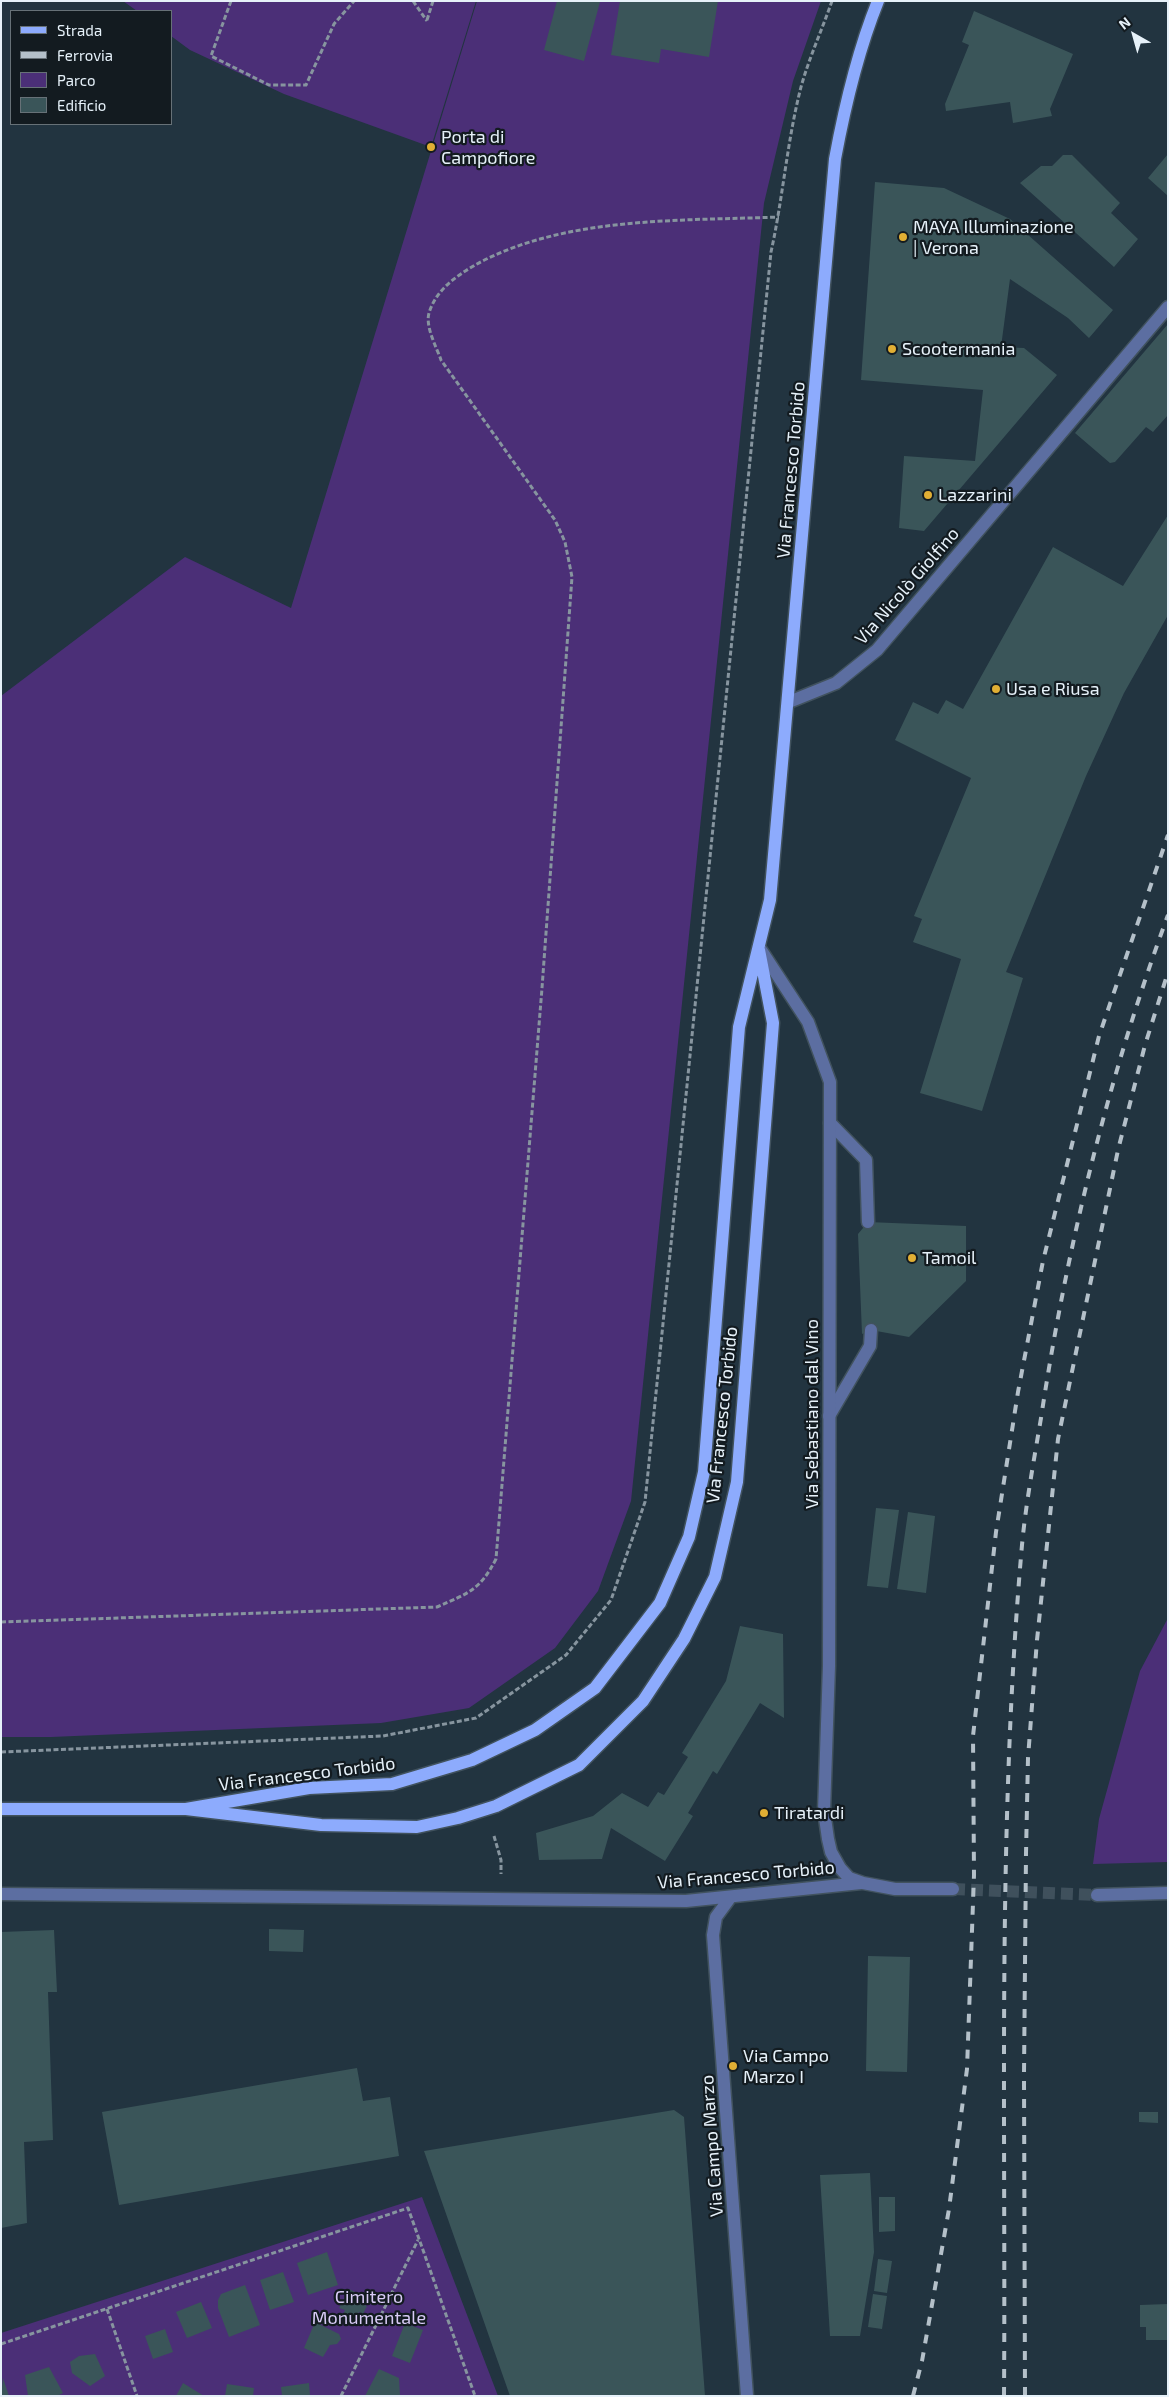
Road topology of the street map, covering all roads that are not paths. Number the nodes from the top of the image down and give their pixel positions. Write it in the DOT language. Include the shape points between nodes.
graph roads {
  1 [pos="878,1"];
  2 [pos="1168,307"];
  3 [pos="789,702"];
  4 [pos="758,947"];
  5 [pos="830,1123"];
  6 [pos="868,1222"];
  7 [pos="871,1330"];
  8 [pos="829,1416"];
  9 [pos="1,1808"];
  10 [pos="186,1809"];
  11 [pos="863,1883"];
  12 [pos="954,1889"];
  13 [pos="1168,1892"];
  14 [pos="1,1894"];
  15 [pos="1097,1895"];
  16 [pos="730,1898"];
  17 [pos="747,2396"];
  1 -- 3 [label="main road, Via Francesco Torbido" via="856,65 835,159"];
  2 -- 3 [label="street, Via Nicolò Giolfino" via="877,650 836,683"];
  3 -- 4 [label="main road, Via Francesco Torbido" via="770,900"];
  4 -- 5 [label="street, Via Sebastiano dal Vino" via="808,1022 830,1082"];
  4 -- 10 [label="main road, Via Francesco Torbido" via="739,1027 704,1472 689,1537 660,1603 595,1688 535,1730 472,1760 392,1784 309,1788"];
  4 -- 10 [label="main road, Via Francesco Torbido" via="773,1023 737,1482 715,1577 684,1639 643,1701 579,1765 496,1806 458,1818 417,1827 322,1825"];
  5 -- 6 [label="street" via="866,1160"];
  5 -- 8 [label="street, Via Sebastiano dal Vino"];
  7 -- 8 [label="street" via="870,1346"];
  8 -- 11 [label="street, Via Sebastiano dal Vino" via="829,1666 824,1811 831,1852 849,1878"];
  9 -- 10 [label="main road, Via Francesco Torbido"];
  11 -- 12 [label="street" via="895,1889"];
  11 -- 16 [label="street, Via Francesco Torbido"];
  13 -- 15 [label="street"];
  14 -- 16 [label="street, Via Francesco Torbido" via="686,1901"];
  16 -- 17 [label="street, Via Campo Marzo" via="716,1917 713,1935"];
}
